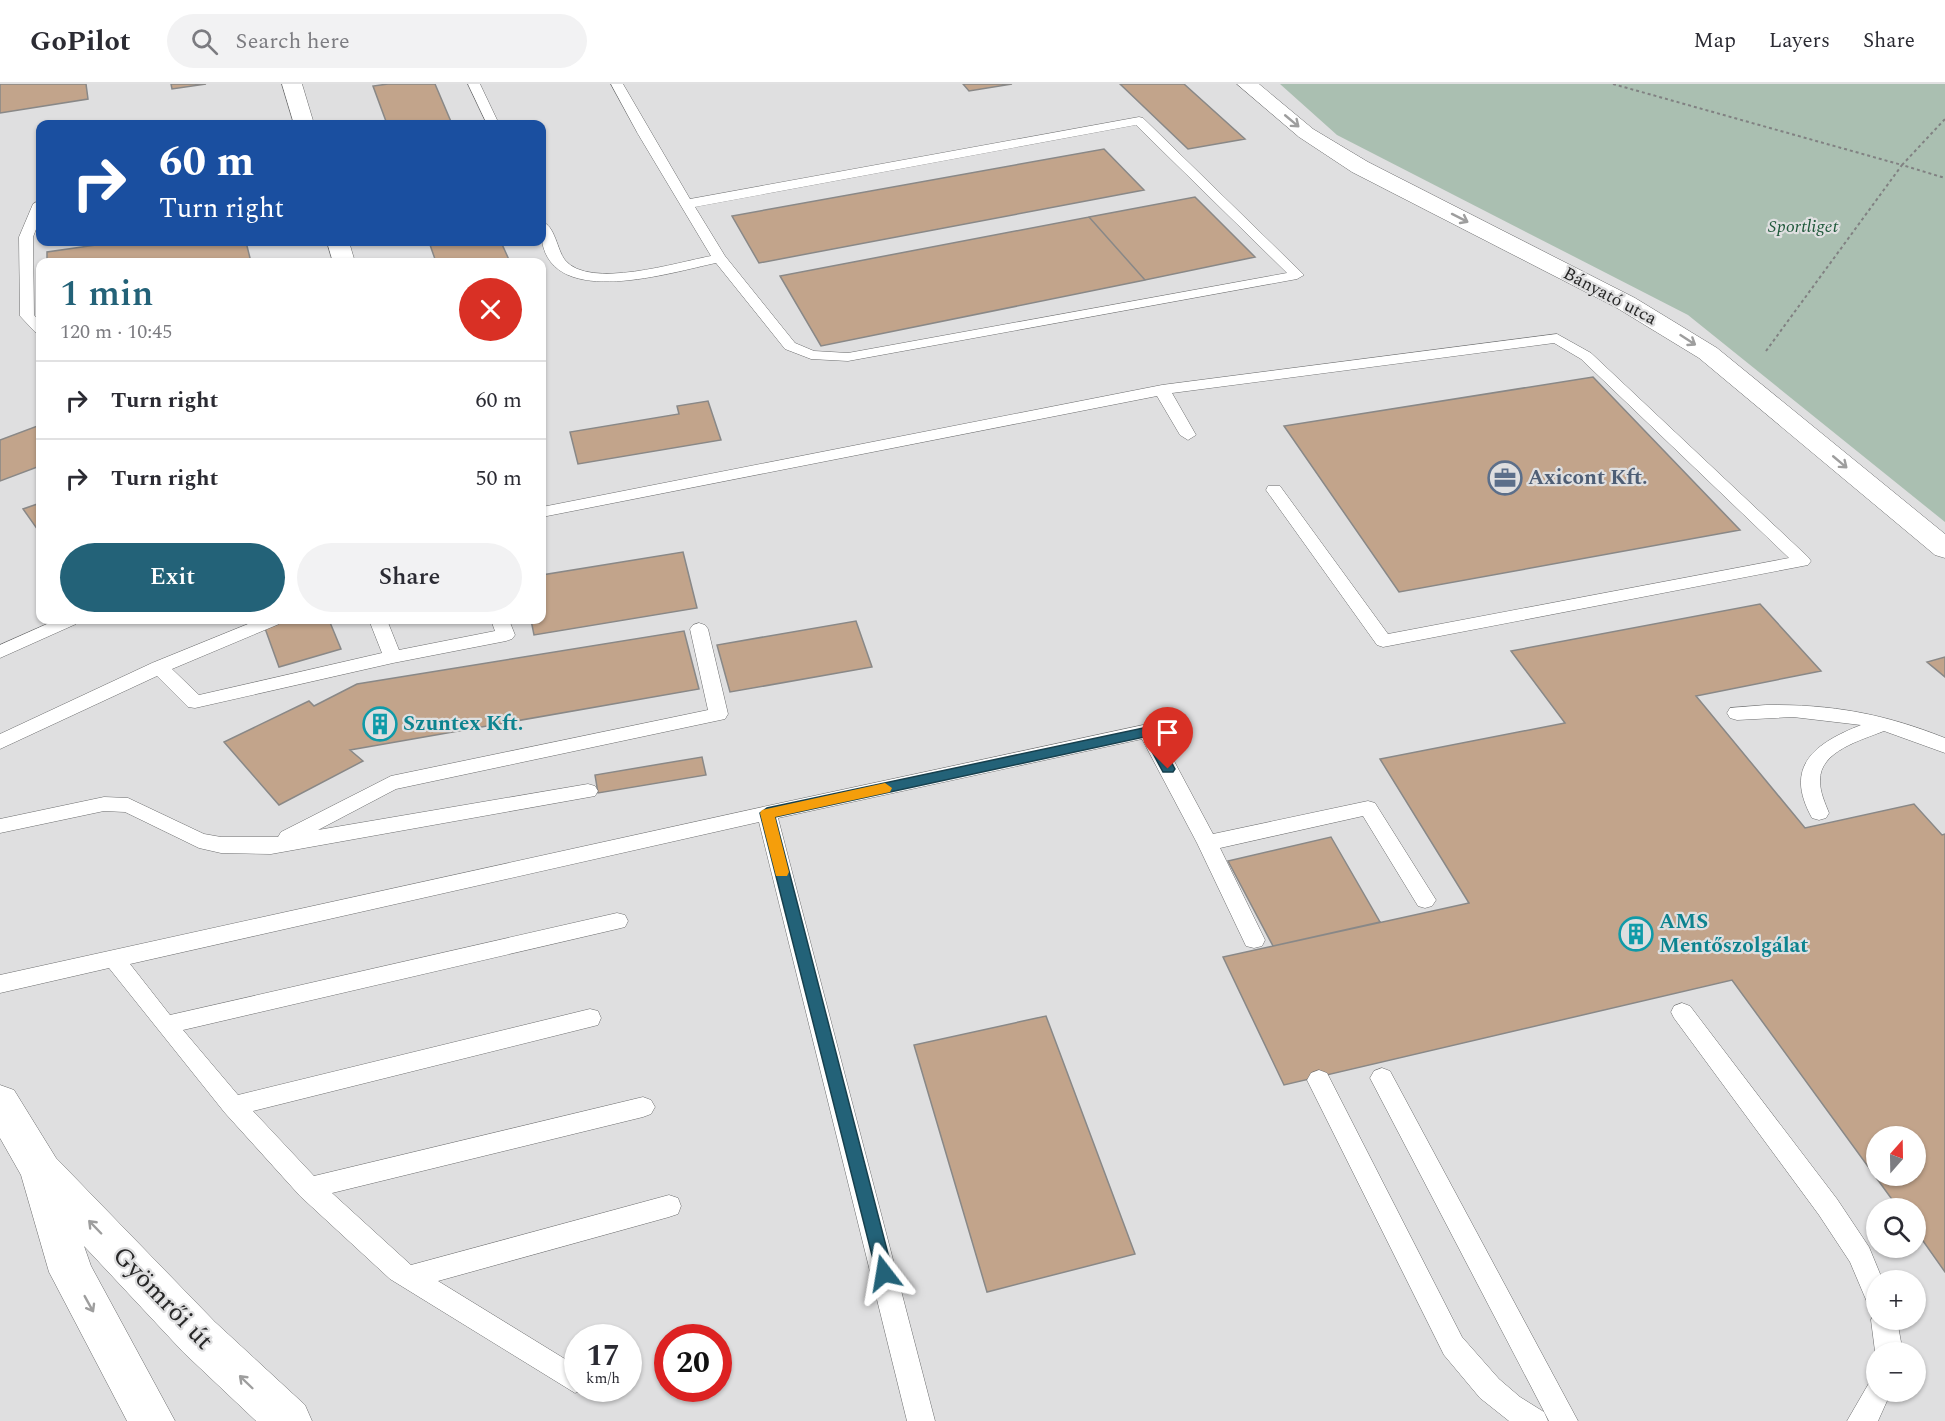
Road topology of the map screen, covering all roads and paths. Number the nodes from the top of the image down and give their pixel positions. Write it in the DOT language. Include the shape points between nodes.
graph roads {
  1 [pos="292,84"];
  2 [pos="474,84"];
  3 [pos="617,84"];
  4 [pos="1247,84"];
  5 [pos="1613,84"];
  6 [pos="1945,119"];
  7 [pos="303,120"];
  8 [pos="491,120"];
  9 [pos="1902,165"];
  10 [pos="1945,178"];
  11 [pos="687,204"];
  12 [pos="36,213"];
  13 [pos="546,234"];
  14 [pos="719,258"];
  15 [pos="36,325"];
  16 [pos="1762,357"];
  17 [pos="1162,390"];
  18 [pos="1188,435"];
  19 [pos="1274,490"];
  20 [pos="546,511"];
  21 [pos="1945,549"];
  22 [pos="61,624"];
  23 [pos="263,624"];
  24 [pos="380,624"];
  25 [pos="502,624"];
  26 [pos="699,629"];
  27 [pos="0,652"];
  28 [pos="393,657"];
  29 [pos="159,667"];
  30 [pos="1737,713"];
  31 [pos="1884,723"];
  32 [pos="0,742"];
  33 [pos="1945,746"];
  34 [pos="588,791"];
  35 [pos="767,813"];
  36 [pos="1819,813"];
  37 [pos="0,826"];
  38 [pos="1207,843"];
  39 [pos="271,846"];
  40 [pos="1425,900"];
  41 [pos="617,921"];
  42 [pos="1254,940"];
  43 [pos="114,959"];
  44 [pos="0,984"];
  45 [pos="1682,1012"];
  46 [pos="590,1018"];
  47 [pos="165,1025"];
  48 [pos="1382,1078"];
  49 [pos="1319,1080"];
  50 [pos="233,1106"];
  51 [pos="643,1107"];
  52 [pos="4,1117"];
  53 [pos="41,1171"];
  54 [pos="309,1188"];
  55 [pos="669,1206"];
  56 [pos="1866,1270"];
  57 [pos="409,1277"];
  58 [pos="564,1374"];
  59 [pos="1874,1402"];
  60 [pos="152,1421"];
  61 [pos="289,1421"];
  62 [pos="921,1421"];
  63 [pos="1534,1421"];
  64 [pos="1564,1421"];
  65 [pos="1861,1421"];
  1 -- 7 [label="street"];
  2 -- 8 [label="lane"];
  3 -- 11 [label="lane"];
  4 -- 21 [label="street, Bányató utca, one-way" via="1306,133 1360,167 1626,303 1708,353"];
  5 -- 9 [label="path"];
  6 -- 9 [label="path"];
  9 -- 10 [label="path"];
  9 -- 16 [label="path"];
  11 -- 14 [label="lane"];
  11 -- 14 [label="lane" via="1139,121 1297,275 848,357 828,357 790,346"];
  12 -- 15 [label="lane" via="26,237 27,316"];
  13 -- 14 [label="lane" via="566,269 591,278 624,277"];
  17 -- 18 [label="lane"];
  17 -- 19 [label="lane" via="1557,338 1586,356 1802,561 1383,641"];
  17 -- 20 [label="lane"];
  22 -- 27 [label="lane"];
  23 -- 29 [label="lane"];
  24 -- 28 [label="lane"];
  25 -- 28 [label="lane" via="506,634"];
  26 -- 39 [label="lane" via="718,714 392,783"];
  28 -- 29 [label="lane" via="195,702"];
  29 -- 32 [label="lane"];
  30 -- 31 [label="lane" via="1787,709 1835,712"];
  31 -- 33 [label="lane"];
  31 -- 36 [label="lane" via="1819,756 1810,773"];
  34 -- 39 [label="lane"];
  35 -- 38 [label="lane" via="1148,731"];
  35 -- 43 [label="lane"];
  35 -- 62 [label="lane"];
  37 -- 39 [label="lane" via="104,804 128,805 199,840 221,845"];
  38 -- 40 [label="lane" via="1368,808"];
  38 -- 42 [label="lane"];
  41 -- 47 [label="lane"];
  43 -- 44 [label="lane"];
  43 -- 47 [label="lane"];
  45 -- 56 [label="lane" via="1828,1207"];
  46 -- 50 [label="lane"];
  47 -- 50 [label="lane"];
  48 -- 64 [label="lane"];
  49 -- 63 [label="lane" via="1453,1346 1476,1377 1513,1410"];
  50 -- 54 [label="lane"];
  51 -- 54 [label="lane"];
  52 -- 53 [label="street, Gyömrői út"];
  53 -- 60 [label="street, Gyömrői út, one-way" via="71,1272"];
  61 -- 53 [label="street, Gyömrői út, one-way" via="199,1337"];
  54 -- 57 [label="lane"];
  55 -- 57 [label="lane"];
  57 -- 58 [label="lane"];
  59 -- 65 [label="lane"];
}
